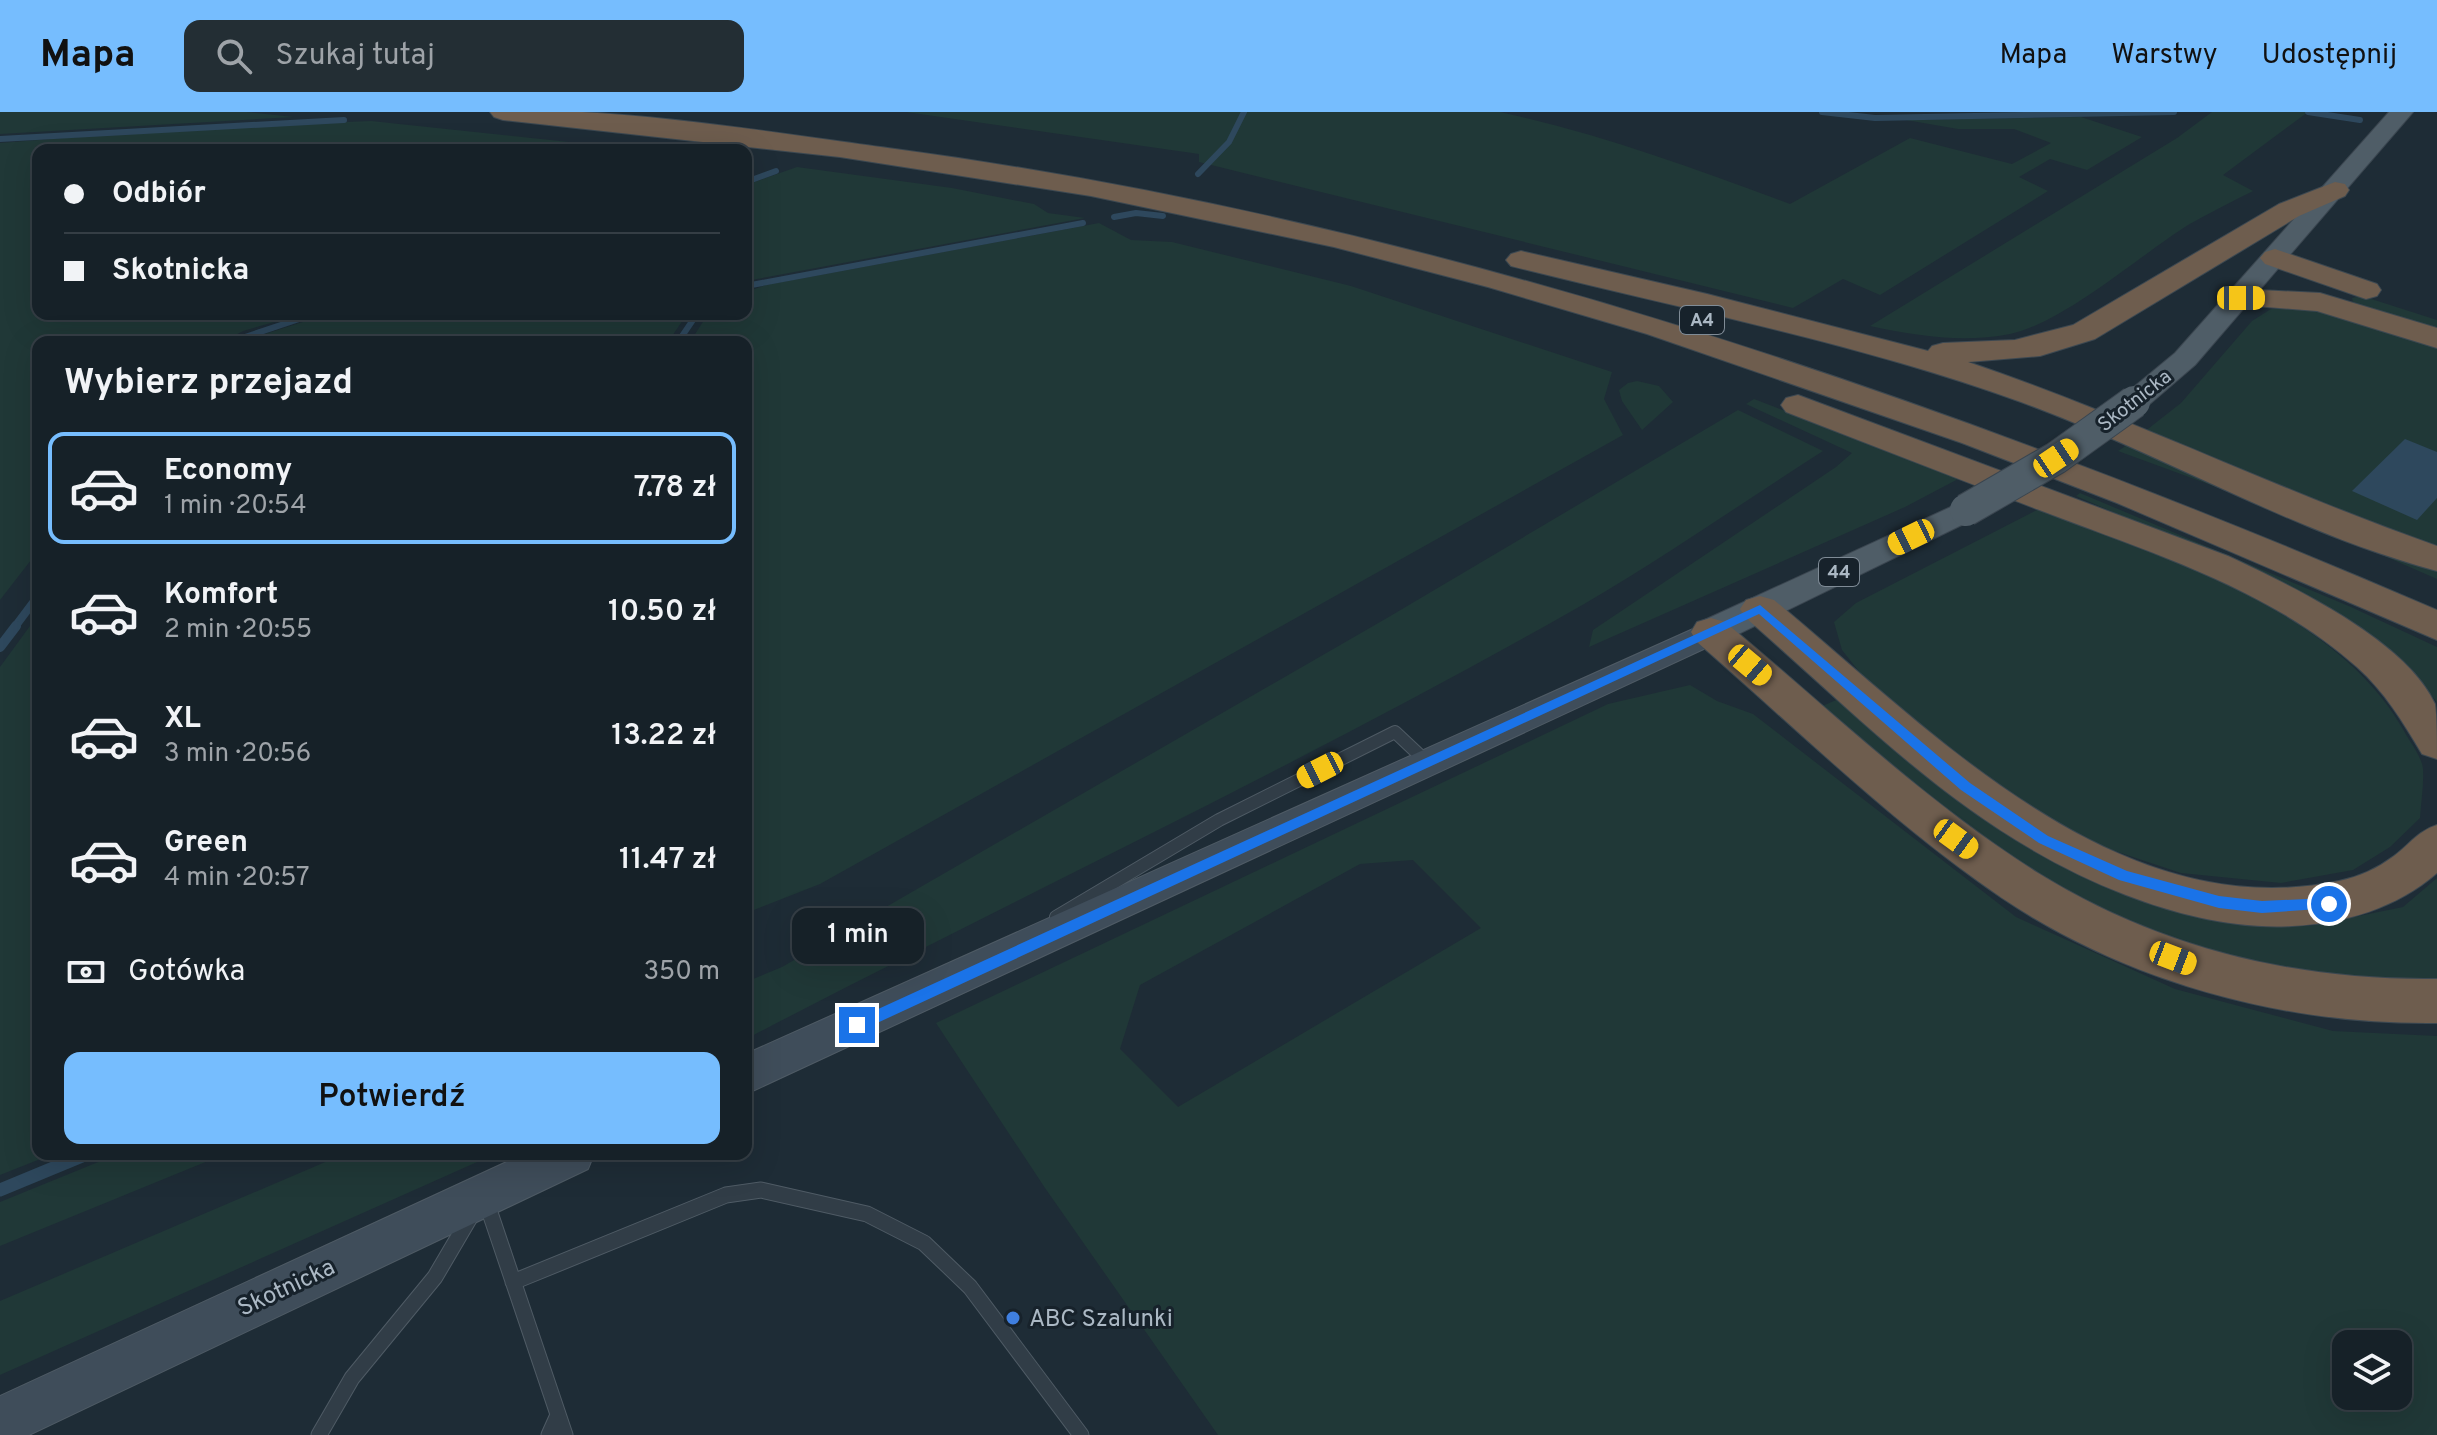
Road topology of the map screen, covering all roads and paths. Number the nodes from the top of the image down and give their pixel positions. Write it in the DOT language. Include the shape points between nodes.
graph roads {
  1 [pos="503,112"];
  2 [pos="655,112"];
  3 [pos="2401,112"];
  4 [pos="2335,190"];
  5 [pos="1370,238"];
  6 [pos="2275,258"];
  7 [pos="2241,298"];
  8 [pos="2437,313"];
  9 [pos="2437,338"];
  10 [pos="1873,346"];
  11 [pos="2437,559"];
  12 [pos="2437,596"];
  13 [pos="1760,609"];
  14 [pos="2437,626"];
  15 [pos="1711,632"];
  16 [pos="2437,743"];
  17 [pos="2437,843"];
  18 [pos="2437,1001"];
  19 [pos="752,1072"];
  20 [pos="559,1160"];
  21 [pos="483,1194"];
  22 [pos="513,1282"];
  23 [pos="558,1415"];
  24 [pos="0,1422"];
  25 [pos="319,1435"];
  26 [pos="549,1435"];
  27 [pos="565,1435"];
  28 [pos="1081,1435"];
  1 -- 5 [label="highway, A4" via="975,167"];
  2 -- 5 [label="highway, A4" via="1026,158 1169,184"];
  3 -- 4 [label="main road, Skotnicka / 44"];
  4 -- 6 [label="main road, Skotnicka / 44"];
  4 -- 10 [label="highway" via="2289,210 2107,320 2062,340 1988,353"];
  5 -- 10 [label="highway" via="1596,276"];
  5 -- 12 [label="highway, A4" via="1607,291 1852,368 2153,479"];
  5 -- 14 [label="highway, A4" via="1916,415 2232,537"];
  5 -- 16 [label="highway" via="2259,586 2329,624 2359,647 2412,701"];
  6 -- 7 [label="main road, Skotnicka / 44"];
  6 -- 8 [label="highway"];
  7 -- 9 [label="highway" via="2320,302"];
  7 -- 13 [label="main road, Skotnicka / 44, bridge" via="2185,359 2056,458 1966,510"];
  10 -- 11 [label="highway" via="2036,396 2342,525"];
  13 -- 15 [label="main road, Skotnicka / 44"];
  13 -- 17 [label="highway" via="1978,796 2044,839 2124,876 2219,902 2262,907 2329,904 2386,886"];
  15 -- 18 [label="highway" via="1932,821 2061,908 2146,948 2257,984 2370,1001"];
  15 -- 19 [label="main road, Skotnicka"];
  20 -- 21 [label="main road, Skotnicka"];
  21 -- 22 [label="lane"];
  21 -- 24 [label="main road, Skotnicka"];
  21 -- 25 [label="lane" via="435,1277 352,1378"];
  22 -- 23 [label="lane"];
  22 -- 28 [label="lane" via="726,1195 761,1190 867,1214 924,1243 970,1287"];
  23 -- 26 [label="lane"];
  23 -- 27 [label="lane"];
}
